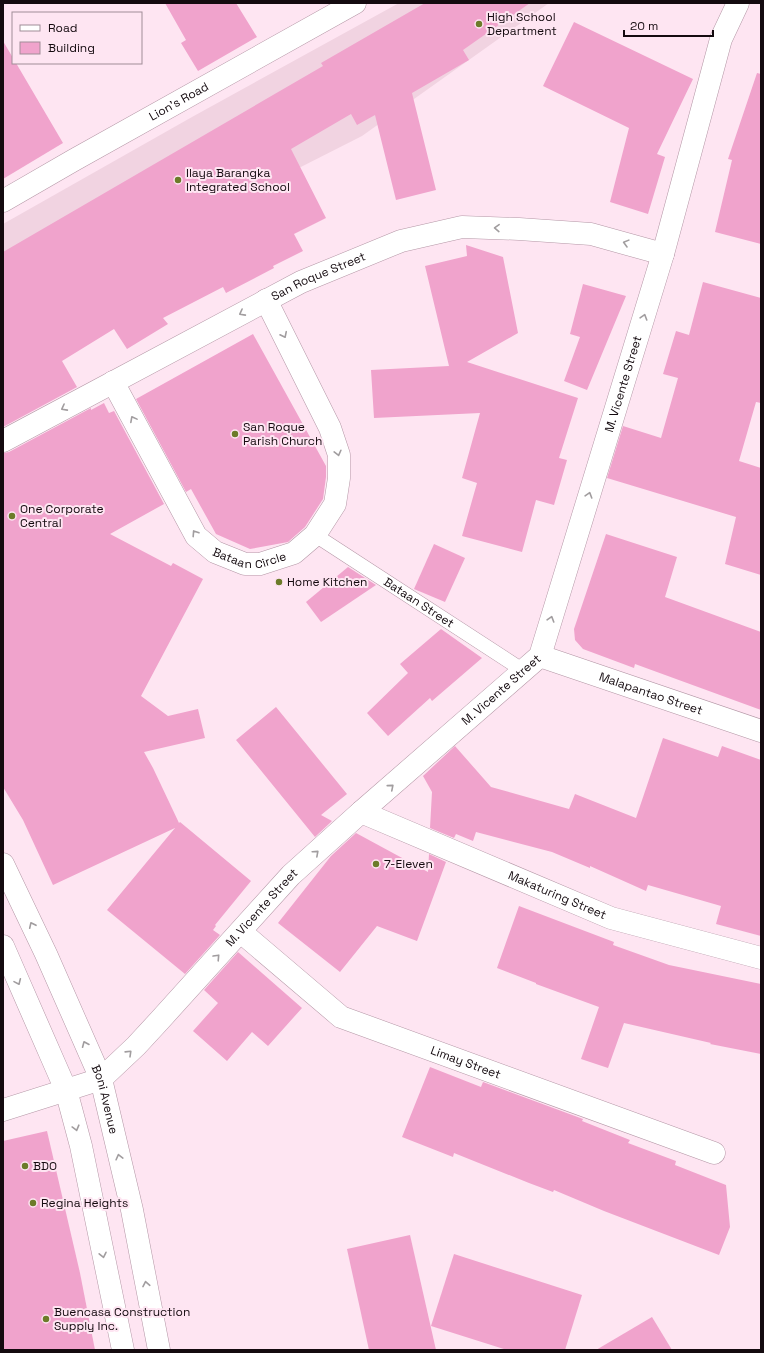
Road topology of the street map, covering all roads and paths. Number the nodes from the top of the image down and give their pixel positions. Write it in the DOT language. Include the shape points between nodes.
graph roads {
  1 [pos="356,3"];
  2 [pos="738,3"];
  3 [pos="3,201"];
  4 [pos="663,254"];
  5 [pos="266,300"];
  6 [pos="113,382"];
  7 [pos="3,441"];
  8 [pos="315,535"];
  9 [pos="540,656"];
  10 [pos="524,671"];
  11 [pos="761,731"];
  12 [pos="361,812"];
  13 [pos="3,864"];
  14 [pos="241,932"];
  15 [pos="3,946"];
  16 [pos="761,958"];
  17 [pos="101,1080"];
  18 [pos="66,1090"];
  19 [pos="3,1110"];
  20 [pos="714,1153"];
  21 [pos="123,1350"];
  22 [pos="159,1350"];
  1 -- 3 [label="street, Lion's Road"];
  2 -- 4 [label="street, M. Vicente Street" via="721,38"];
  4 -- 5 [label="street, San Roque Street, one-way" via="591,234 462,227 401,241 301,282"];
  9 -- 4 [label="street, M. Vicente Street, one-way"];
  5 -- 6 [label="street, San Roque Street, one-way"];
  5 -- 8 [label="street, Bataan Circle, one-way" via="330,428 339,456 335,504"];
  6 -- 7 [label="street, San Roque Street, one-way"];
  8 -- 6 [label="street, Bataan Circle, one-way" via="294,553 260,564 244,564 215,552 196,536"];
  8 -- 10 [label="lane, Bataan Street"];
  9 -- 10 [label="street, M. Vicente Street"];
  9 -- 11 [label="street, Malapantao Street"];
  12 -- 10 [label="street, M. Vicente Street, one-way"];
  14 -- 12 [label="street, M. Vicente Street, one-way" via="291,875"];
  12 -- 16 [label="street, Makaturing Street" via="611,918"];
  17 -- 13 [label="street, Boni Avenue, one-way"];
  17 -- 14 [label="street, M. Vicente Street, one-way" via="136,1046"];
  14 -- 20 [label="street, Limay Street" via="341,1017"];
  15 -- 18 [label="street, one-way"];
  17 -- 18 [label="street, M. Vicente Street"];
  22 -- 17 [label="street, Boni Avenue, one-way" via="132,1210"];
  18 -- 19 [label="street, M. Vicente Street"];
  18 -- 21 [label="street, one-way" via="81,1146"];
}
